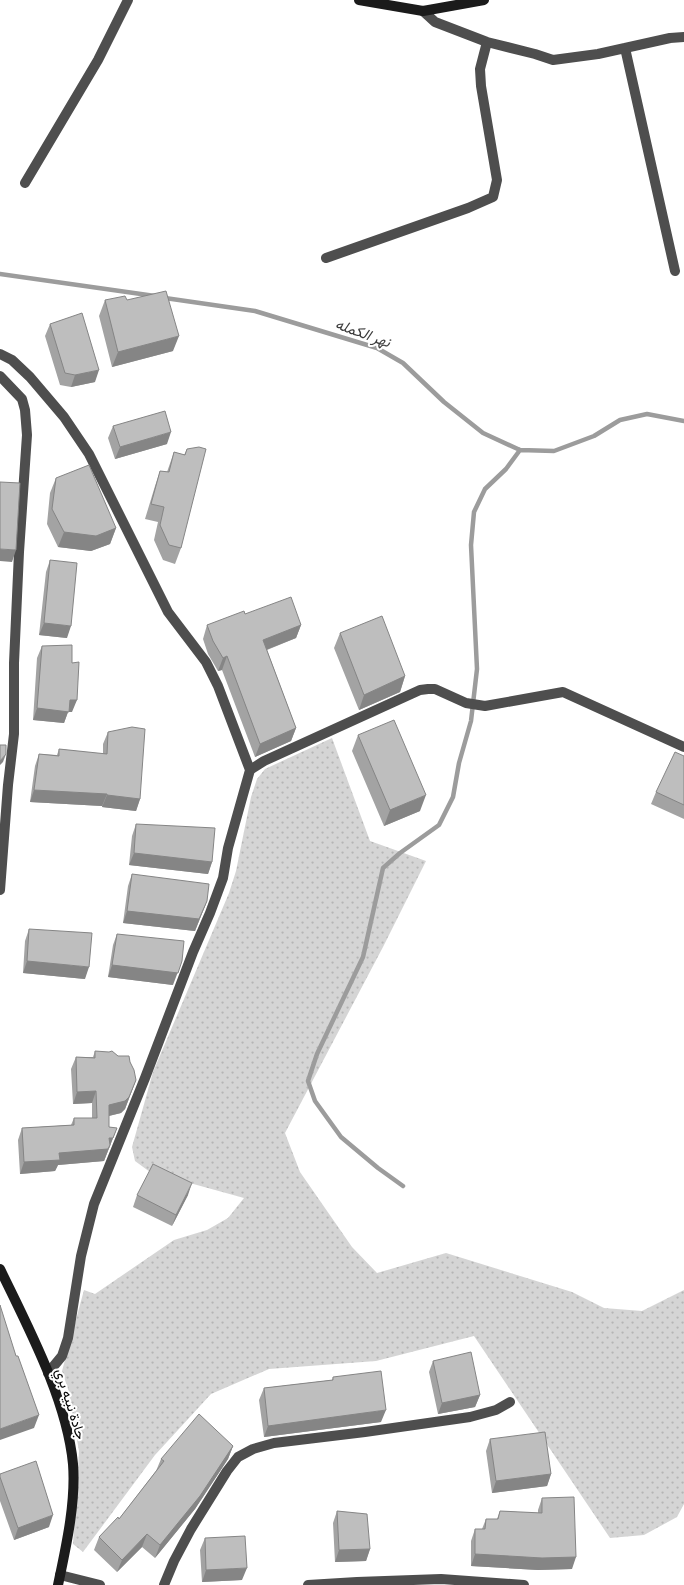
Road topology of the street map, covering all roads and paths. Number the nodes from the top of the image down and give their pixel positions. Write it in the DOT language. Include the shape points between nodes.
graph roads {
  1 [pos="128,0"];
  2 [pos="359,0"];
  3 [pos="484,0"];
  4 [pos="423,11"];
  5 [pos="684,37"];
  6 [pos="487,42"];
  7 [pos="625,48"];
  8 [pos="25,183"];
  9 [pos="326,258"];
  10 [pos="675,271"];
  11 [pos="0,354"];
  12 [pos="0,376"];
  13 [pos="684,747"];
  14 [pos="250,770"];
  15 [pos="0,890"];
  16 [pos="0,1269"];
  17 [pos="48,1372"];
  18 [pos="510,1402"];
  19 [pos="59,1580"];
  20 [pos="100,1585"];
  21 [pos="164,1585"];
  22 [pos="308,1585"];
  23 [pos="524,1585"];
  1 -- 8 [label="street" via="98,60"];
  2 -- 4 [label="street"];
  3 -- 4 [label="street"];
  4 -- 6 [label="street" via="435,22"];
  5 -- 7 [label="street"];
  6 -- 7 [label="street" via="553,60"];
  6 -- 9 [label="street" via="480,69 497,180 492,197"];
  7 -- 10 [label="street"];
  11 -- 14 [label="street" via="12,360 30,377 64,417 89,454 168,612 206,662"];
  12 -- 15 [label="street" via="22,399 27,435 14,662 14,734"];
  13 -- 14 [label="street" via="563,692 485,706 466,703 428,688"];
  14 -- 17 [label="street" via="217,896 94,1204 81,1256 68,1338 62,1356"];
  16 -- 17 [label="street, جادة نبيه بري"];
  17 -- 19 [label="street, جادة نبيه بري" via="67,1431 73,1465 73,1497"];
  18 -- 21 [label="street" via="496,1410 470,1417 274,1443 253,1449 238,1457 227,1471 191,1529"];
  19 -- 20 [label="street"];
  22 -- 23 [label="street" via="441,1579"];
}
